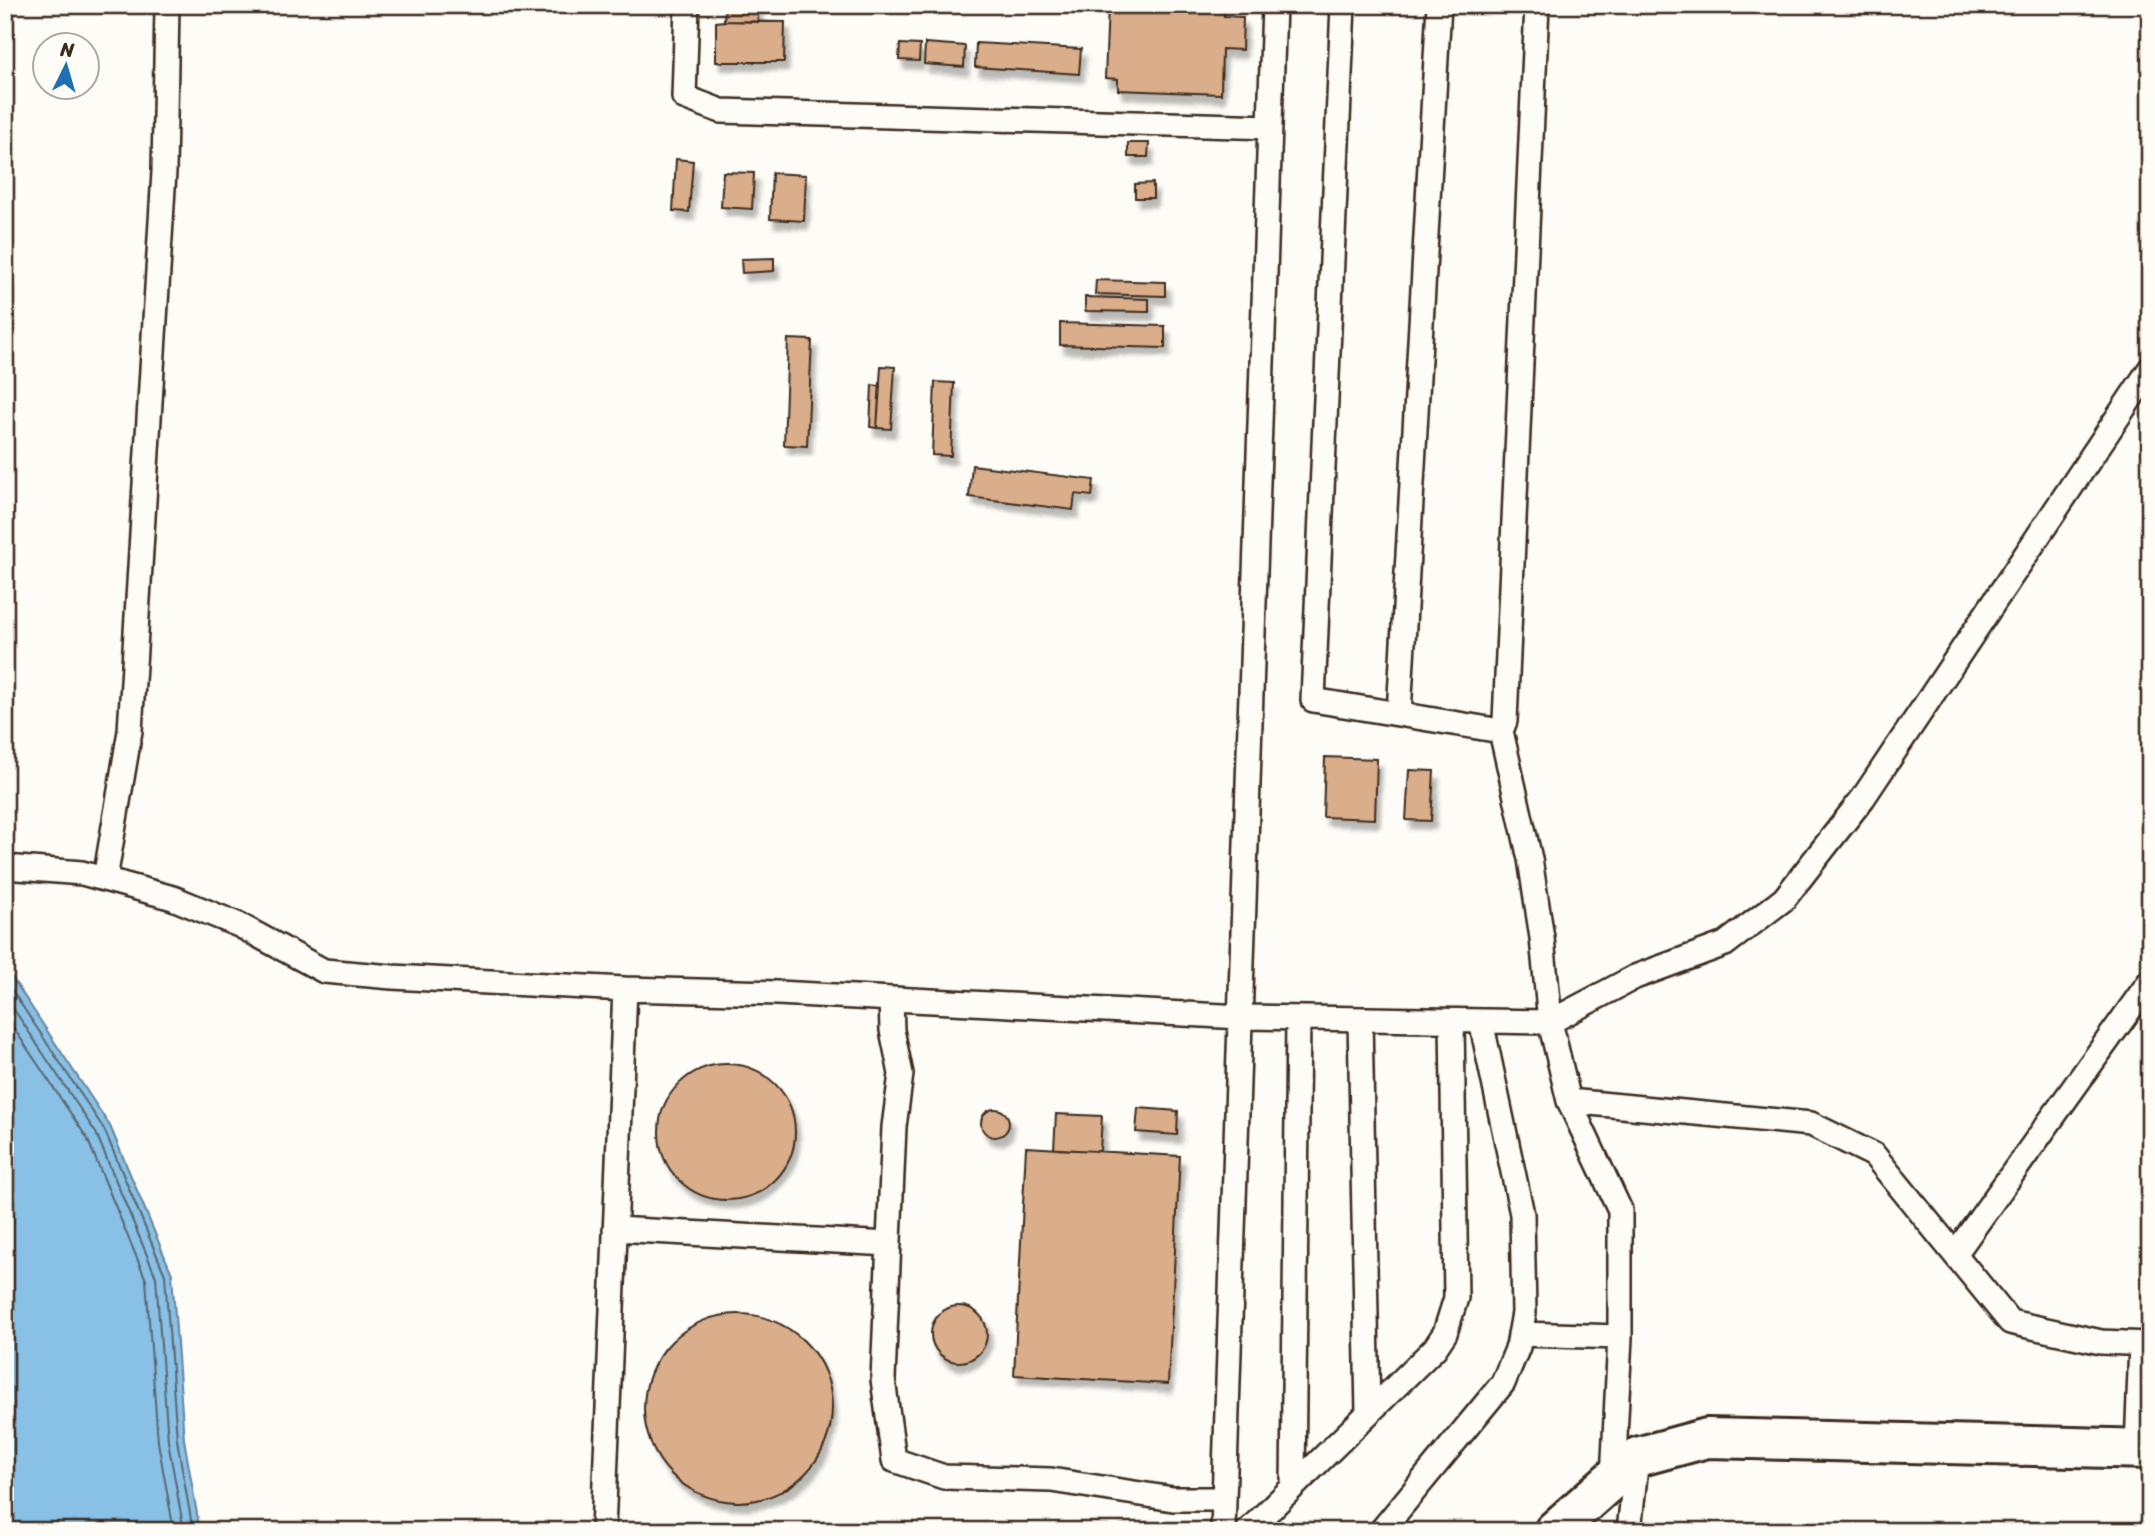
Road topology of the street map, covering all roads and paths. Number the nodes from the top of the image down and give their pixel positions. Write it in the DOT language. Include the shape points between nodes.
graph roads {
  1 [pos="167,5"];
  2 [pos="687,5"];
  3 [pos="1274,5"];
  4 [pos="1343,5"];
  5 [pos="1438,5"];
  6 [pos="1537,5"];
  7 [pos="1270,127"];
  8 [pos="2150,369"];
  9 [pos="1399,714"];
  10 [pos="1501,731"];
  11 [pos="5,867"];
  12 [pos="105,879"];
  13 [pos="2150,981"];
  14 [pos="625,989"];
  15 [pos="891,999"];
  16 [pos="1242,1017"];
  17 [pos="1298,1018"];
  18 [pos="1360,1019"];
  19 [pos="1452,1021"];
  20 [pos="1481,1021"];
  21 [pos="1550,1022"];
  22 [pos="1569,1101"];
  23 [pos="615,1229"];
  24 [pos="889,1244"];
  25 [pos="1955,1254"];
  26 [pos="1521,1334"];
  27 [pos="1620,1337"];
  28 [pos="2145,1344"];
  29 [pos="1368,1413"];
  30 [pos="2143,1448"];
  31 [pos="1625,1468"];
  32 [pos="1293,1487"];
  33 [pos="1224,1499"];
  34 [pos="603,1531"];
  35 [pos="1223,1531"];
  36 [pos="1248,1531"];
  37 [pos="1381,1531"];
  38 [pos="1554,1531"];
  39 [pos="1629,1531"];
  1 -- 12 [label="lane" via="164,172 130,731"];
  2 -- 7 [label="lane" via="684,97 721,111"];
  3 -- 7 [label="lane"];
  4 -- 9 [label="lane" via="1314,700"];
  5 -- 9 [label="lane"];
  6 -- 10 [label="lane" via="1506,708"];
  7 -- 16 [label="lane"];
  8 -- 21 [label="lane" via="1863,798 1784,899 1726,944 1635,977"];
  9 -- 10 [label="lane"];
  10 -- 21 [label="lane" via="1530,859"];
  11 -- 12 [label="lane"];
  12 -- 14 [label="lane" via="173,898 239,925 324,971"];
  13 -- 25 [label="lane"];
  14 -- 15 [label="lane"];
  14 -- 23 [label="lane"];
  15 -- 16 [label="lane"];
  15 -- 24 [label="lane" via="901,1074"];
  16 -- 17 [label="lane"];
  16 -- 33 [label="lane"];
  17 -- 18 [label="lane"];
  17 -- 32 [label="lane"];
  18 -- 19 [label="lane"];
  18 -- 29 [label="lane"];
  19 -- 20 [label="lane"];
  19 -- 29 [label="lane" via="1456,1298 1445,1333 1434,1348"];
  20 -- 21 [label="lane"];
  20 -- 26 [label="lane" via="1522,1214"];
  21 -- 22 [label="lane"];
  22 -- 25 [label="lane" via="1811,1124 1874,1155"];
  22 -- 27 [label="lane" via="1620,1210"];
  23 -- 24 [label="lane"];
  23 -- 34 [label="lane"];
  24 -- 33 [label="lane" via="883,1379 894,1460 944,1477 1051,1480 1173,1499"];
  25 -- 28 [label="lane" via="2010,1322 2101,1342"];
  26 -- 27 [label="lane"];
  26 -- 37 [label="lane" via="1503,1383"];
  27 -- 31 [label="lane"];
  28 -- 30 [label="lane"];
  29 -- 32 [label="lane"];
  30 -- 31 [label="street" via="1707,1438"];
  31 -- 38 [label="street"];
  31 -- 39 [label="lane"];
  32 -- 36 [label="lane"];
  33 -- 35 [label="lane"];
}
